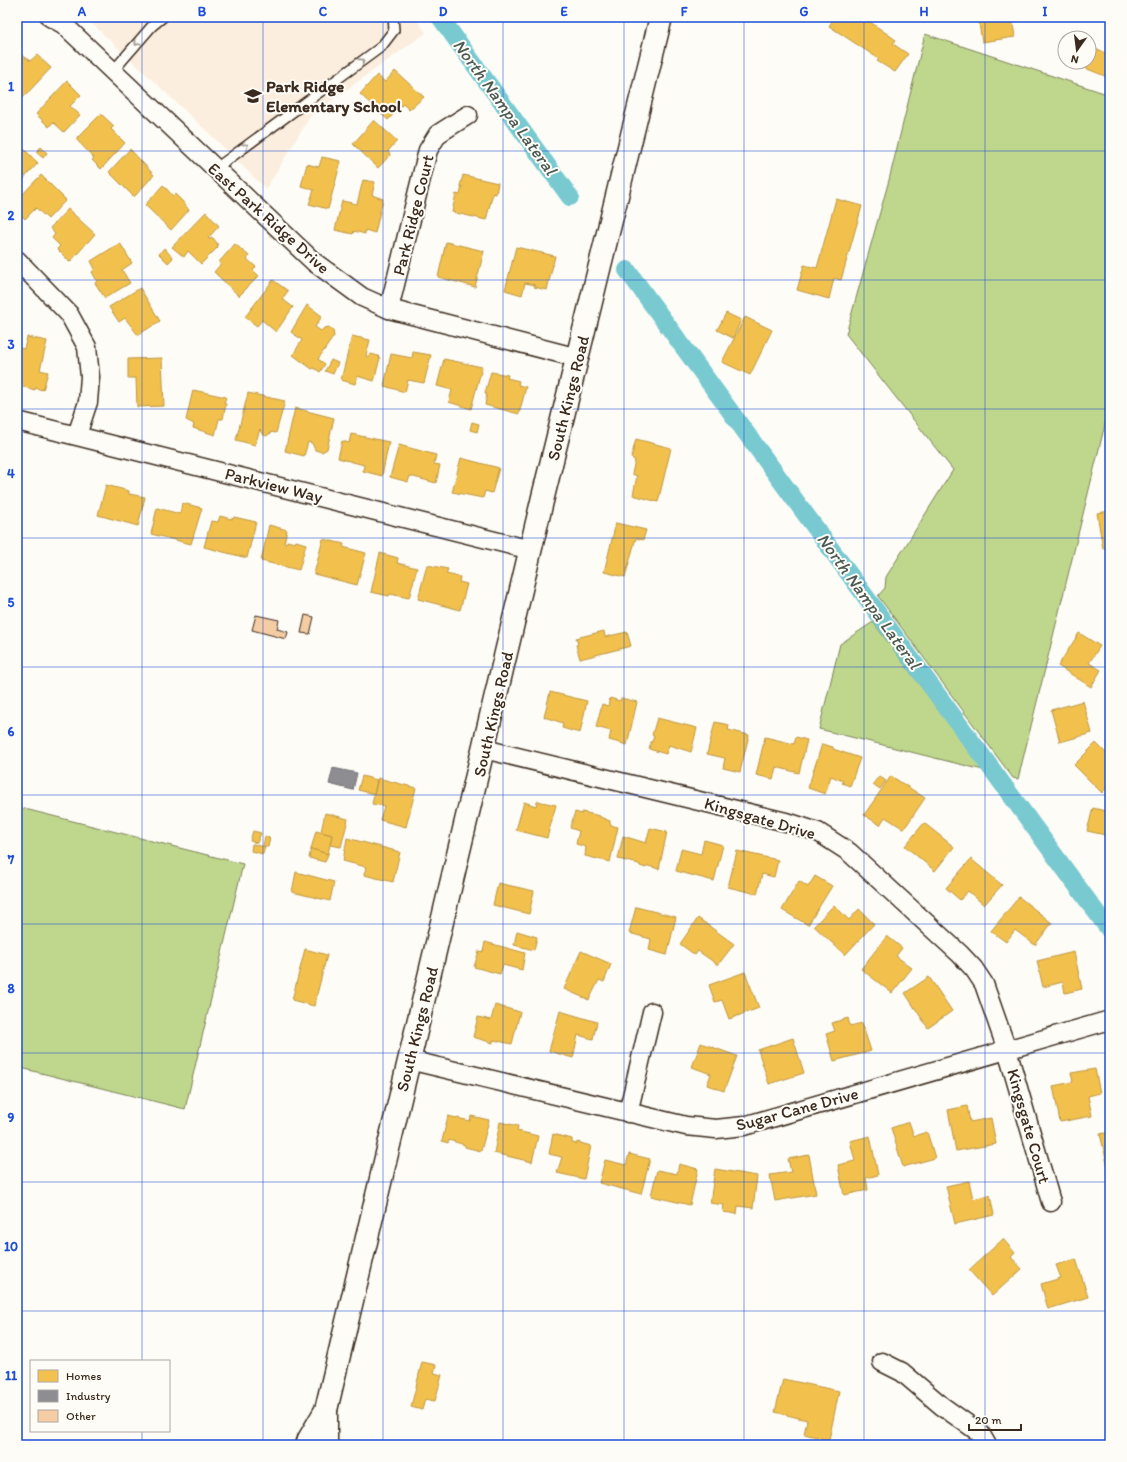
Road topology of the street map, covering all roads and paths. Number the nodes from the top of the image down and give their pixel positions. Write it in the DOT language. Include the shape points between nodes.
graph roads {
  1 [pos="50,17"];
  2 [pos="163,17"];
  3 [pos="393,17"];
  4 [pos="661,17"];
  5 [pos="113,71"];
  6 [pos="468,115"];
  7 [pos="215,170"];
  8 [pos="17,260"];
  9 [pos="389,309"];
  10 [pos="578,358"];
  11 [pos="17,421"];
  12 [pos="77,435"];
  13 [pos="531,550"];
  14 [pos="484,749"];
  15 [pos="652,1012"];
  16 [pos="1110,1020"];
  17 [pos="1007,1050"];
  18 [pos="409,1060"];
  19 [pos="628,1113"];
  20 [pos="1051,1202"];
  21 [pos="882,1362"];
  22 [pos="326,1410"];
  23 [pos="307,1445"];
  24 [pos="326,1445"];
  25 [pos="987,1445"];
  1 -- 5 [label="street, East Park Ridge Drive" via="63,24"];
  2 -- 5 [label="lane, one-way"];
  7 -- 3 [label="lane, one-way" via="381,47 394,30"];
  4 -- 10 [label="main road, South Kings Road"];
  5 -- 7 [label="street, East Park Ridge Drive"];
  6 -- 9 [label="street, Park Ridge Court" via="438,134 428,150"];
  7 -- 9 [label="street, East Park Ridge Drive" via="314,262 362,296"];
  8 -- 12 [label="street" via="69,314 87,347 90,377 88,402"];
  9 -- 10 [label="street, East Park Ridge Drive"];
  10 -- 13 [label="main road, South Kings Road"];
  11 -- 12 [label="street, Parkview Way"];
  12 -- 13 [label="street, Parkview Way"];
  13 -- 14 [label="main road, South Kings Road"];
  14 -- 17 [label="street, Kingsgate Drive" via="760,815 818,832 849,852 974,969 984,984"];
  14 -- 18 [label="main road, South Kings Road"];
  15 -- 19 [label="street"];
  16 -- 17 [label="street, Sugar Cane Drive"];
  17 -- 19 [label="street, Sugar Cane Drive" via="744,1126 716,1129 686,1126"];
  17 -- 20 [label="street, Kingsgate Court"];
  18 -- 19 [label="street, Sugar Cane Drive"];
  18 -- 22 [label="main road, South Kings Road"];
  21 -- 25 [label="street" via="902,1372 980,1434"];
  22 -- 23 [label="main road, South Kings Road"];
  22 -- 24 [label="main road, South Kings Road"];
}
